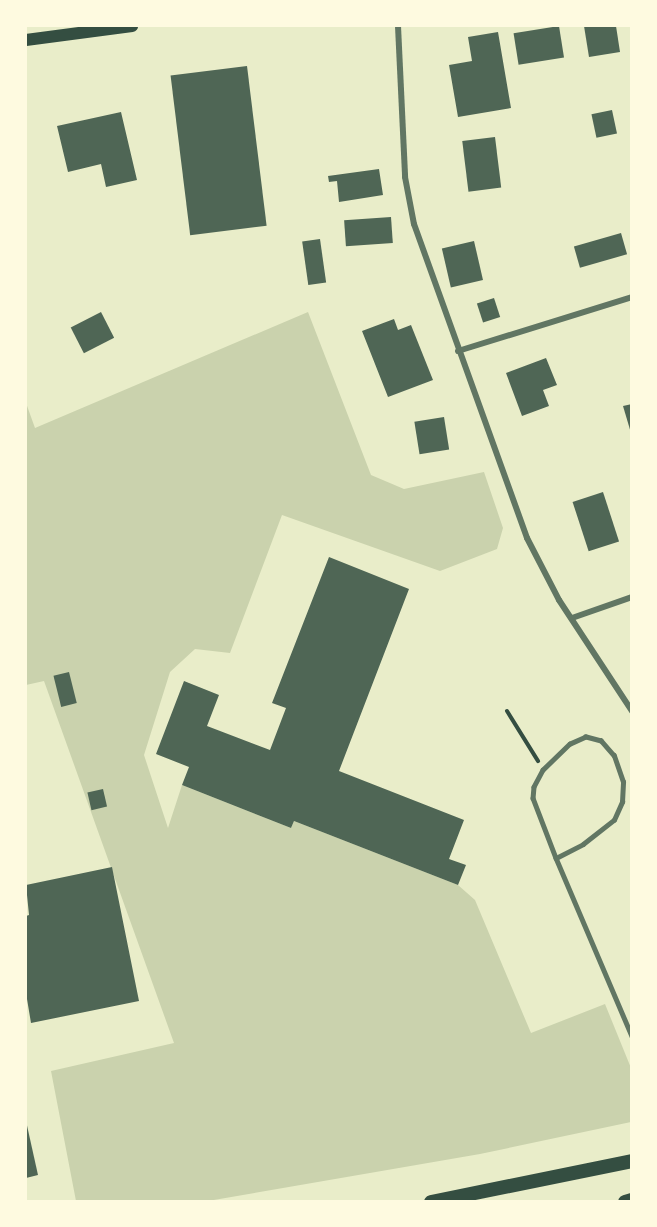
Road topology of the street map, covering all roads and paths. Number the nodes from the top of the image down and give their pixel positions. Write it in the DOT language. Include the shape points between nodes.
graph roads {
  1 [pos="132,26"];
  2 [pos="398,26"];
  3 [pos="26,40"];
  4 [pos="632,297"];
  5 [pos="458,351"];
  6 [pos="632,597"];
  7 [pos="572,618"];
  8 [pos="507,711"];
  9 [pos="632,711"];
  10 [pos="543,770"];
  11 [pos="556,858"];
  12 [pos="632,1036"];
  13 [pos="632,1161"];
  14 [pos="632,1200"];
  15 [pos="431,1202"];
  16 [pos="625,1202"];
  1 -- 3 [label="main road"];
  2 -- 5 [label="street" via="408,197"];
  4 -- 5 [label="street"];
  5 -- 7 [label="street" via="527,538"];
  6 -- 7 [label="street"];
  7 -- 9 [label="street"];
  8 -- 10 [label="path"];
  10 -- 11 [label="lane" via="534,787 534,798"];
  10 -- 11 [label="lane" via="570,744 586,737 601,741 614,756 623,782 622,802 614,820"];
  11 -- 12 [label="lane"];
  13 -- 15 [label="highway"];
  14 -- 16 [label="highway"];
}
